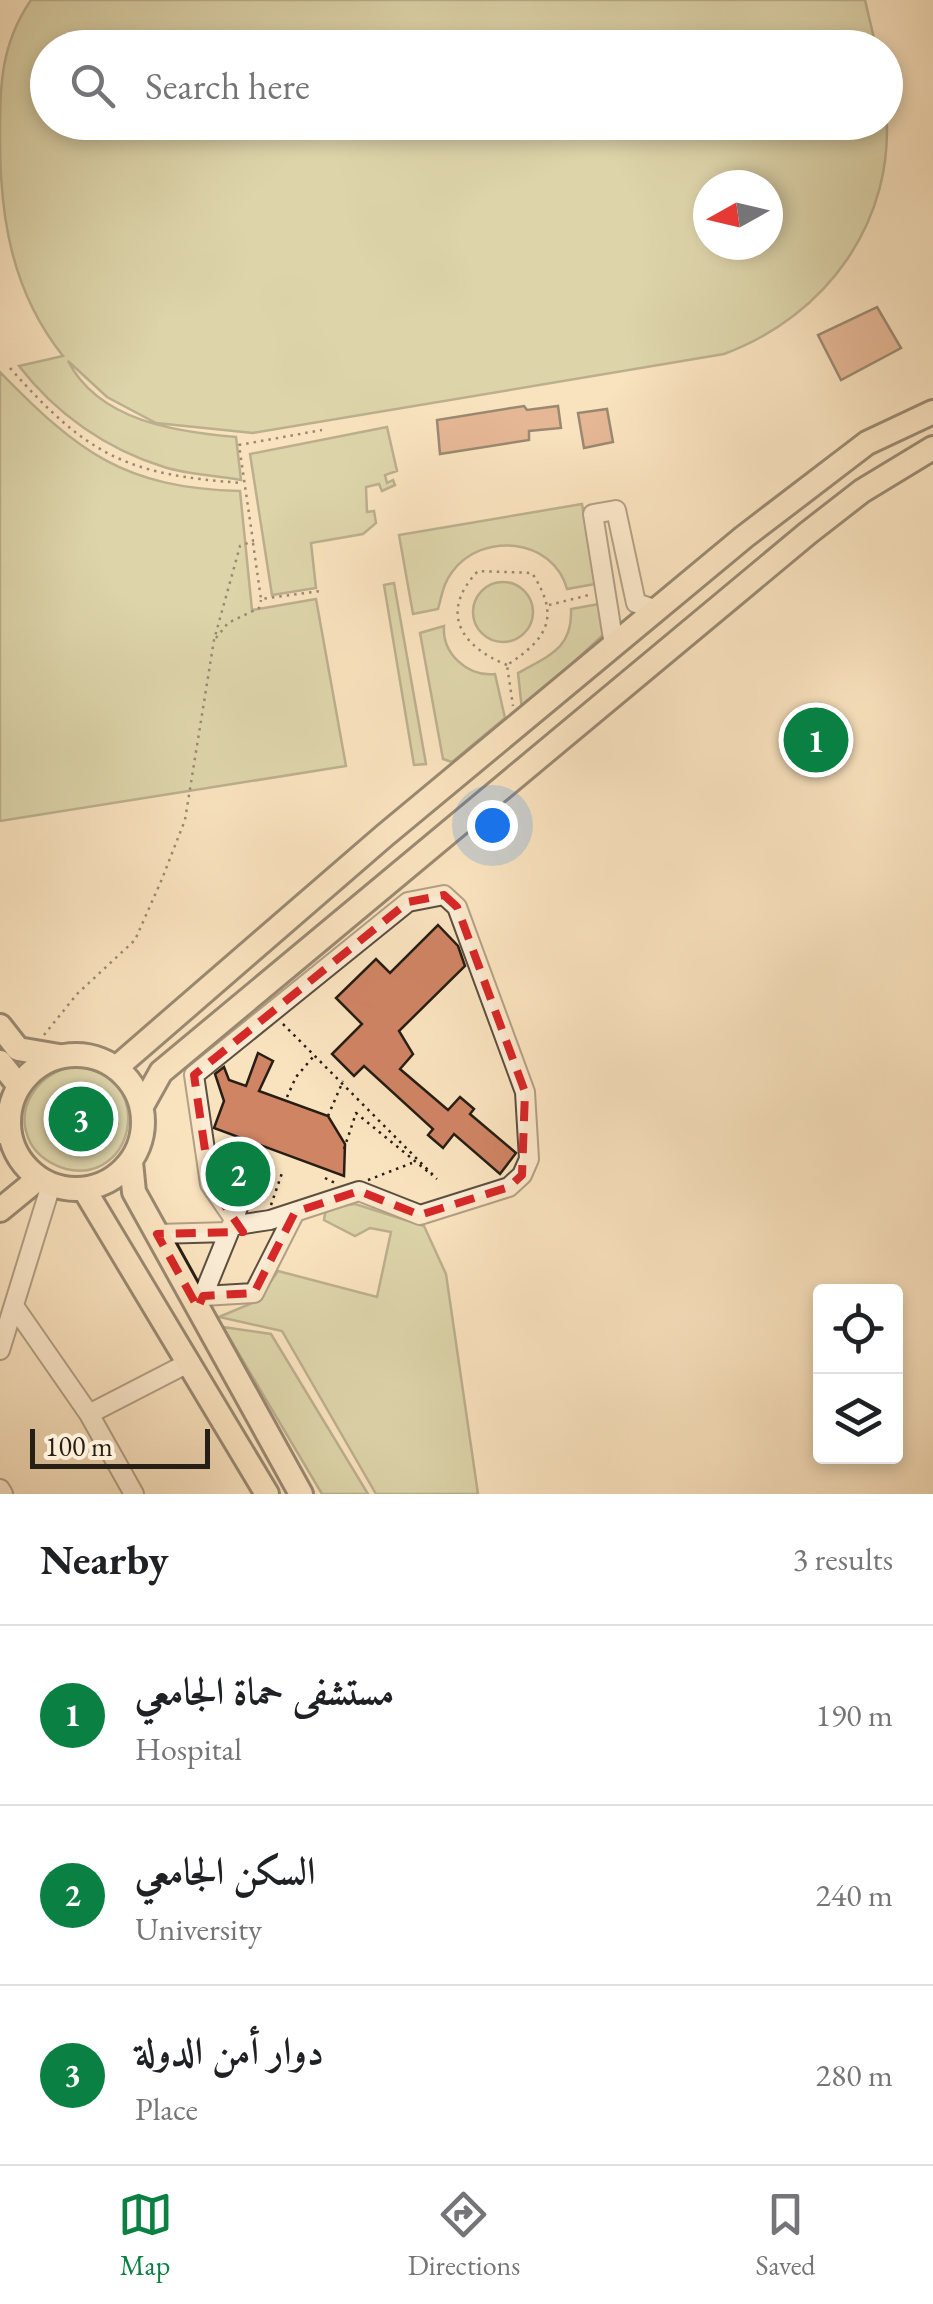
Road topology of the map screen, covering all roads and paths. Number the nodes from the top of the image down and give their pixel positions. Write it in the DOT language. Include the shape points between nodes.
graph roads {
  1 [pos="10,368"];
  2 [pos="933,412"];
  3 [pos="322,430"];
  4 [pos="933,448"];
  5 [pos="245,483"];
  6 [pos="253,541"];
  7 [pos="320,591"];
  8 [pos="605,591"];
  9 [pos="261,598"];
  10 [pos="548,605"];
  11 [pos="656,610"];
  12 [pos="214,640"];
  13 [pos="614,645"];
  14 [pos="507,665"];
  15 [pos="516,727"];
  16 [pos="280,1020"];
  17 [pos="0,1026"];
  18 [pos="30,1052"];
  19 [pos="315,1055"];
  20 [pos="59,1056"];
  21 [pos="0,1062"];
  22 [pos="116,1068"];
  23 [pos="343,1082"];
  24 [pos="18,1086"];
  25 [pos="287,1097"];
  26 [pos="142,1106"];
  27 [pos="328,1116"];
  28 [pos="6,1145"];
  29 [pos="344,1148"];
  30 [pos="131,1162"];
  31 [pos="414,1162"];
  32 [pos="250,1172"];
  33 [pos="45,1182"];
  34 [pos="362,1182"];
  35 [pos="84,1190"];
  36 [pos="0,1210"];
  37 [pos="295,1212"];
  38 [pos="231,1226"];
  39 [pos="158,1234"];
  40 [pos="201,1302"];
  41 [pos="14,1306"];
  42 [pos="0,1350"];
  43 [pos="190,1362"];
  44 [pos="89,1414"];
  45 [pos="134,1494"];
  46 [pos="266,1494"];
  47 [pos="301,1494"];
  1 -- 5 [label="path" via="46,410 112,456 172,478"];
  2 -- 11 [label="main road" via="867,443"];
  3 -- 5 [label="path" via="240,444"];
  4 -- 26 [label="main road" via="808,533 161,1072"];
  5 -- 6 [label="path"];
  6 -- 9 [label="path"];
  6 -- 12 [label="path" via="240,546"];
  7 -- 9 [label="path"];
  8 -- 10 [label="path"];
  8 -- 11 [label="street" via="593,514 616,510 636,602"];
  8 -- 13 [label="street"];
  9 -- 12 [label="path" via="259,608 228,623"];
  10 -- 14 [label="path" via="542,635"];
  10 -- 14 [label="path" via="532,573 478,571 460,590 456,609 464,636 477,653"];
  11 -- 13 [label="main road"];
  12 -- 18 [label="path" via="185,820 162,879 134,940 77,994"];
  13 -- 15 [label="main road"];
  14 -- 15 [label="path"];
  15 -- 22 [label="main road"];
  16 -- 19 [label="path"];
  17 -- 18 [label="main road" via="18,1049"];
  18 -- 20 [label="main road"];
  19 -- 23 [label="path"];
  19 -- 25 [label="path"];
  20 -- 22 [label="main road" via="89,1056"];
  20 -- 24 [label="main road"];
  21 -- 24 [label="main road"];
  22 -- 26 [label="main road"];
  23 -- 27 [label="path"];
  23 -- 31 [label="path" via="437,1179"];
  24 -- 28 [label="main road"];
  26 -- 30 [label="main road" via="140,1144"];
  28 -- 33 [label="main road"];
  29 -- 31 [label="path" via="356,1112"];
  30 -- 35 [label="main road"];
  30 -- 39 [label="main road" via="134,1192"];
  31 -- 34 [label="path"];
  32 -- 38 [label="street"];
  33 -- 35 [label="main road"];
  33 -- 36 [label="main road"];
  33 -- 41 [label="street"];
  35 -- 43 [label="main road"];
  37 -- 38 [label="street"];
  37 -- 38 [label="street" via="360,1191 420,1215 509,1187 522,1175 529,1159 526,1092 457,907 444,896 408,902 194,1074 210,1184"];
  37 -- 40 [label="street" via="254,1294"];
  38 -- 39 [label="street"];
  38 -- 40 [label="street"];
  39 -- 40 [label="main road"];
  40 -- 47 [label="main road"];
  41 -- 42 [label="street"];
  41 -- 44 [label="street"];
  43 -- 44 [label="street"];
  43 -- 46 [label="main road"];
  44 -- 45 [label="street"];
}
